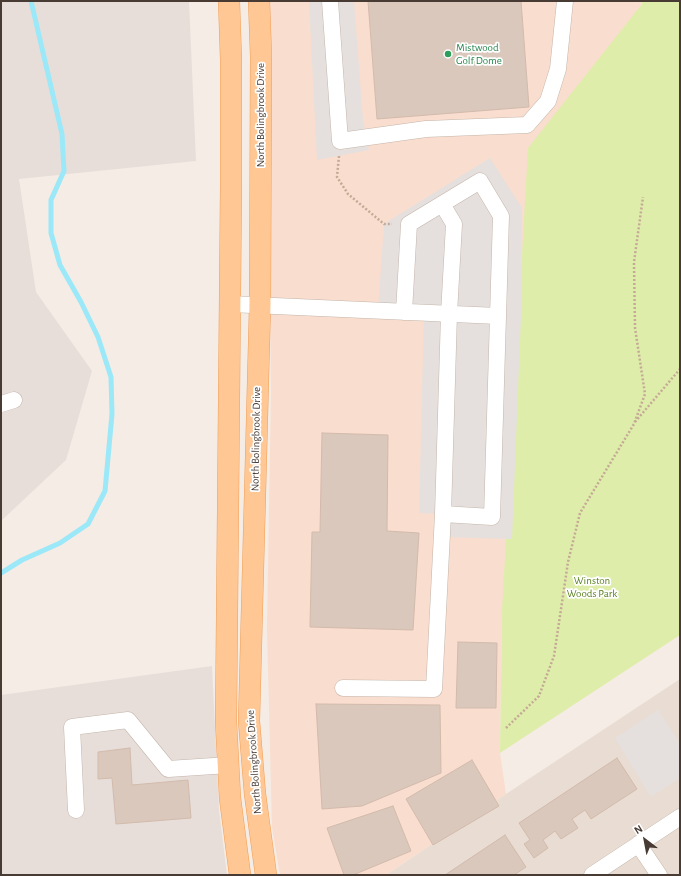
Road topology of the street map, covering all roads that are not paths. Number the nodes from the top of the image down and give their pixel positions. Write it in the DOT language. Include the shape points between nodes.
graph roads {
  1 [pos="229,1"];
  2 [pos="259,1"];
  3 [pos="330,1"];
  4 [pos="565,1"];
  5 [pos="442,204"];
  6 [pos="230,304"];
  7 [pos="260,306"];
  8 [pos="404,312"];
  9 [pos="449,314"];
  10 [pos="498,316"];
  11 [pos="443,514"];
  12 [pos="343,688"];
  13 [pos="229,765"];
  14 [pos="76,810"];
  15 [pos="680,816"];
  16 [pos="638,844"];
  17 [pos="240,875"];
  18 [pos="266,875"];
  19 [pos="592,875"];
  20 [pos="659,875"];
  1 -- 6 [label="main road"];
  2 -- 7 [label="main road, North Bolingbrook Drive"];
  3 -- 4 [label="street" via="340,141 426,129 527,125 548,101 558,69"];
  5 -- 8 [label="street" via="409,224"];
  5 -- 9 [label="street" via="454,224"];
  5 -- 10 [label="street" via="480,181 501,216"];
  6 -- 7 [label="street"];
  6 -- 13 [label="main road" via="226,722"];
  7 -- 8 [label="street"];
  7 -- 18 [label="main road, North Bolingbrook Drive" via="249,721 255,794"];
  8 -- 9 [label="street"];
  9 -- 10 [label="street"];
  9 -- 11 [label="street"];
  10 -- 11 [label="street" via="492,517"];
  11 -- 12 [label="street" via="434,689"];
  13 -- 14 [label="street" via="168,769 128,720 72,727"];
  13 -- 17 [label="main road" via="230,798"];
  15 -- 16 [label="street"];
  16 -- 19 [label="street"];
  16 -- 20 [label="street"];
}
